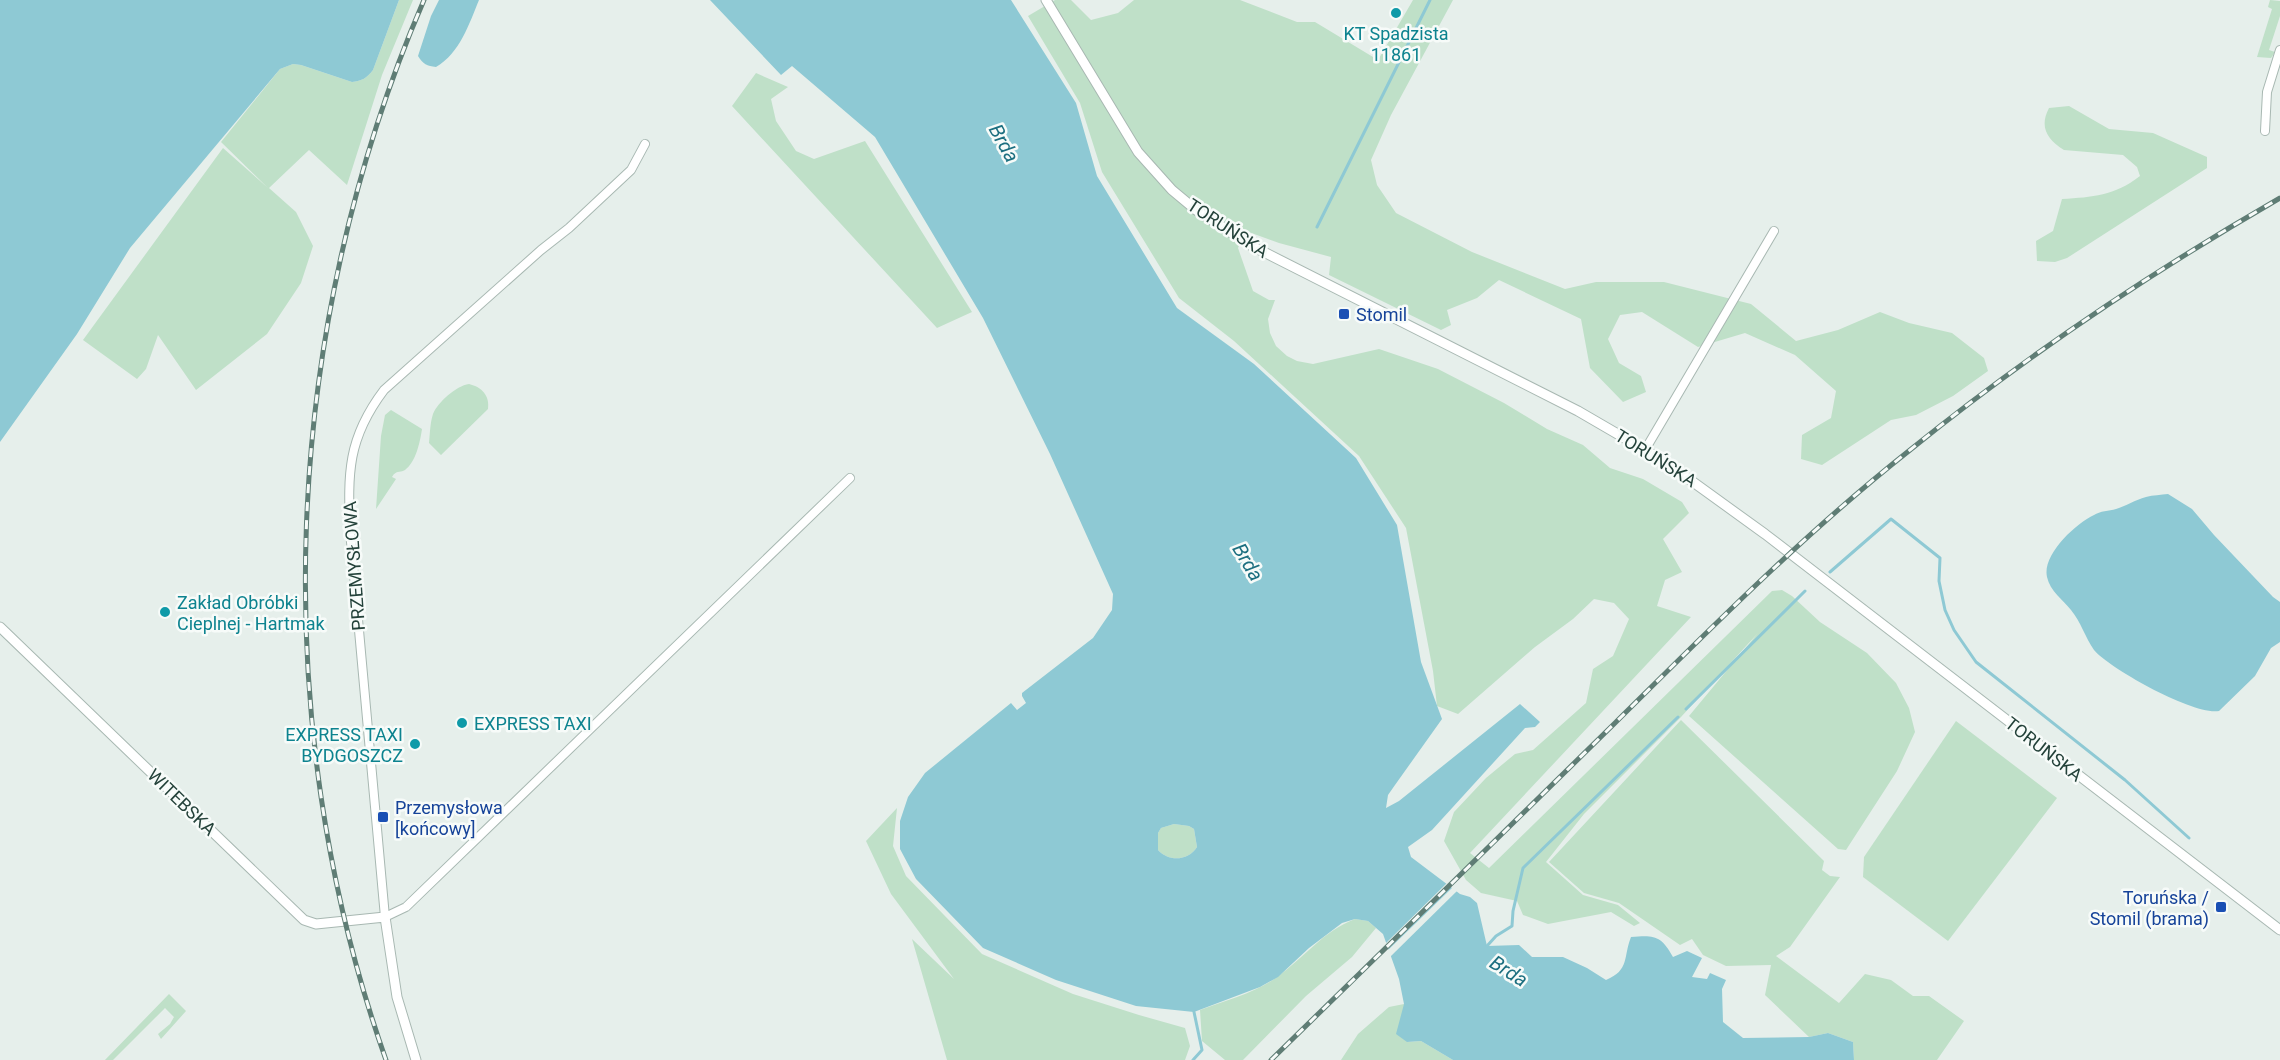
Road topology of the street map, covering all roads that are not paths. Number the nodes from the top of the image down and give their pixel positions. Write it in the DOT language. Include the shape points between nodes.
graph roads {
  1 [pos="1047,0"];
  2 [pos="2280,50"];
  3 [pos="2265,131"];
  4 [pos="645,144"];
  5 [pos="1774,231"];
  6 [pos="1644,450"];
  7 [pos="850,478"];
  8 [pos="0,627"];
  9 [pos="385,917"];
  10 [pos="2280,930"];
  11 [pos="416,1060"];
  1 -- 6 [label="street, TORUŃSKA" via="1138,152 1196,210 1252,246 1578,411"];
  2 -- 3 [label="street" via="2267,92"];
  4 -- 9 [label="street, PRZEMYSŁOWA" via="632,170 384,390 367,415 353,451 349,475 350,531"];
  5 -- 6 [label="street"];
  6 -- 10 [label="street, TORUŃSKA" via="1756,527"];
  7 -- 9 [label="street" via="406,907"];
  8 -- 9 [label="street, WITEBSKA" via="304,920 316,924"];
  9 -- 11 [label="street, PRZEMYSŁOWA" via="397,997"];
}
